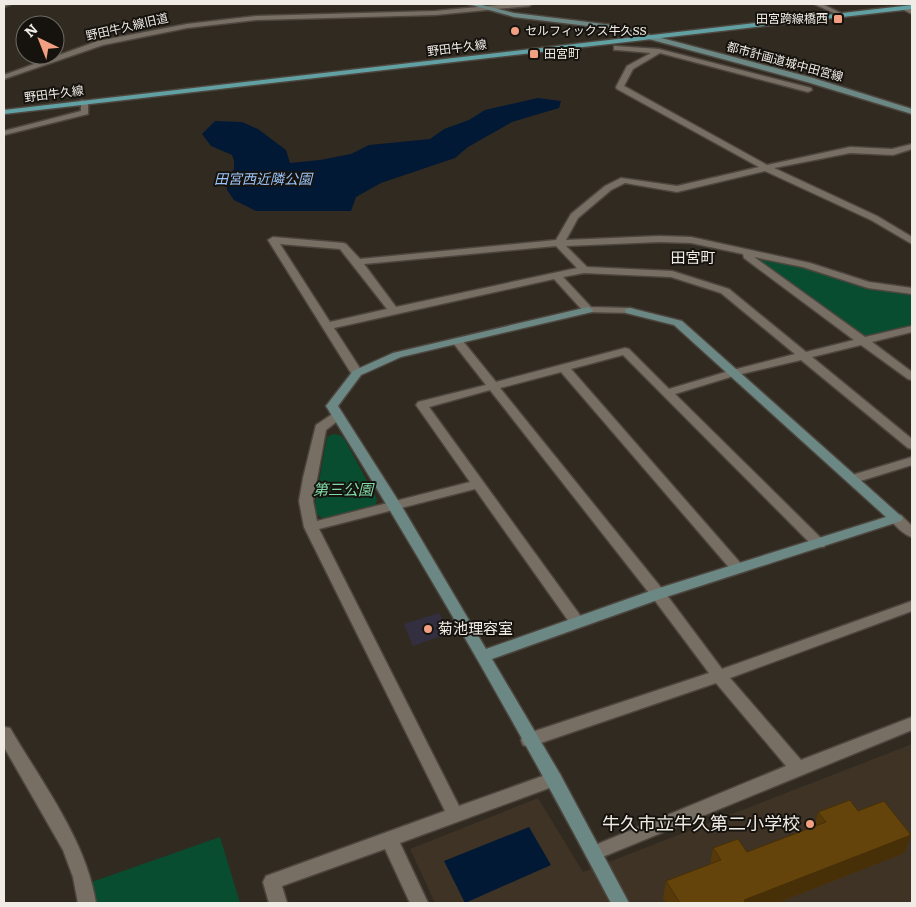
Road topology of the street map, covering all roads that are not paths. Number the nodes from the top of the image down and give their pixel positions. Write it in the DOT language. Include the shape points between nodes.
graph roads {
  1 [pos="8,4"];
  2 [pos="471,4"];
  3 [pos="529,4"];
  4 [pos="817,4"];
  5 [pos="4,5"];
  6 [pos="912,7"];
  7 [pos="484,8"];
  8 [pos="904,8"];
  9 [pos="912,12"];
  10 [pos="842,15"];
  11 [pos="651,37"];
  12 [pos="618,48"];
  13 [pos="659,51"];
  14 [pos="725,57"];
  15 [pos="717,65"];
  16 [pos="4,77"];
  17 [pos="808,90"];
  18 [pos="84,102"];
  19 [pos="4,112"];
  20 [pos="912,112"];
  21 [pos="4,133"];
  22 [pos="912,146"];
  23 [pos="767,168"];
  24 [pos="912,241"];
  25 [pos="559,244"];
  26 [pos="743,253"];
  27 [pos="357,262"];
  28 [pos="584,270"];
  29 [pos="556,275"];
  30 [pos="912,291"];
  31 [pos="393,310"];
  32 [pos="588,310"];
  33 [pos="327,326"];
  34 [pos="912,330"];
  35 [pos="458,342"];
  36 [pos="866,342"];
  37 [pos="804,355"];
  38 [pos="562,367"];
  39 [pos="357,372"];
  40 [pos="733,373"];
  41 [pos="912,377"];
  42 [pos="492,385"];
  43 [pos="667,392"];
  44 [pos="338,416"];
  45 [pos="912,445"];
  46 [pos="912,461"];
  47 [pos="854,479"];
  48 [pos="477,484"];
  49 [pos="394,505"];
  50 [pos="896,518"];
  51 [pos="311,527"];
  52 [pos="912,533"];
  53 [pos="819,544"];
  54 [pos="738,569"];
  55 [pos="658,594"];
  56 [pos="912,606"];
  57 [pos="577,622"];
  58 [pos="482,656"];
  59 [pos="719,676"];
  60 [pos="912,723"];
  61 [pos="4,733"];
  62 [pos="530,740"];
  63 [pos="798,768"];
  64 [pos="554,779"];
  65 [pos="455,814"];
  66 [pos="390,840"];
  67 [pos="594,853"];
  68 [pos="87,903"];
  69 [pos="278,903"];
  70 [pos="419,903"];
  71 [pos="620,903"];
  1 -- 5 [label="street"];
  2 -- 7 [label="street, 都市計画道城中田宮線"];
  3 -- 7 [label="street, 野田牛久線旧道"];
  4 -- 10 [label="street"];
  6 -- 8 [label="main road, 野田牛久線"];
  7 -- 11 [label="street, 都市計画道城中田宮線" via="597,24"];
  7 -- 16 [label="street, 野田牛久線旧道" via="435,13 256,18 187,26 101,43"];
  8 -- 9 [label="street"];
  8 -- 10 [label="main road, 野田牛久線"];
  10 -- 11 [label="main road, 野田牛久線"];
  11 -- 14 [label="street, 都市計画道城中田宮線"];
  11 -- 18 [label="main road, 野田牛久線"];
  12 -- 13 [label="street"];
  13 -- 15 [label="street"];
  13 -- 23 [label="street" via="630,68 620,87"];
  14 -- 15 [label="street"];
  14 -- 20 [label="street, 都市計画道城中田宮線"];
  15 -- 17 [label="street"];
  18 -- 19 [label="main road, 野田牛久線"];
  18 -- 21 [label="street" via="85,112"];
  22 -- 23 [label="street" via="893,152 850,150"];
  23 -- 24 [label="street" via="874,218"];
  23 -- 25 [label="street" via="677,189 624,180 608,188 574,216"];
  25 -- 26 [label="street" via="691,240"];
  25 -- 27 [label="street"];
  25 -- 28 [label="street"];
  26 -- 30 [label="street" via="806,265 868,285"];
  26 -- 36 [label="street"];
  27 -- 31 [label="street"];
  27 -- 33 [label="street" via="343,246 272,240"];
  28 -- 29 [label="street"];
  28 -- 37 [label="street" via="672,274 724,291"];
  29 -- 31 [label="street"];
  29 -- 32 [label="street"];
  31 -- 33 [label="street"];
  32 -- 35 [label="street"];
  32 -- 40 [label="street" via="630,311 678,323"];
  33 -- 39 [label="street"];
  34 -- 36 [label="street"];
  35 -- 39 [label="street" via="397,355"];
  35 -- 42 [label="street"];
  36 -- 37 [label="street"];
  36 -- 41 [label="street"];
  37 -- 40 [label="street"];
  37 -- 45 [label="street"];
  38 -- 42 [label="street"];
  38 -- 43 [label="street" via="625,351"];
  38 -- 54 [label="street"];
  39 -- 44 [label="street" via="332,406"];
  40 -- 43 [label="street"];
  40 -- 47 [label="street"];
  42 -- 48 [label="street" via="422,405"];
  42 -- 55 [label="street"];
  43 -- 53 [label="street"];
  44 -- 49 [label="street"];
  44 -- 51 [label="street" via="320,428 306,501"];
  46 -- 47 [label="street"];
  47 -- 50 [label="street"];
  48 -- 49 [label="street"];
  48 -- 57 [label="street"];
  49 -- 51 [label="street"];
  49 -- 58 [label="street"];
  50 -- 52 [label="street"];
  50 -- 53 [label="street"];
  51 -- 65 [label="street"];
  53 -- 54 [label="street"];
  54 -- 55 [label="street"];
  55 -- 57 [label="street"];
  55 -- 59 [label="street"];
  56 -- 59 [label="street"];
  57 -- 58 [label="street"];
  58 -- 62 [label="street"];
  59 -- 62 [label="street"];
  59 -- 63 [label="street"];
  60 -- 63 [label="street"];
  61 -- 68 [label="street" via="71,847"];
  62 -- 64 [label="street"];
  63 -- 67 [label="street"];
  64 -- 65 [label="street"];
  64 -- 67 [label="street"];
  65 -- 66 [label="street"];
  66 -- 69 [label="street" via="272,882"];
  66 -- 70 [label="street"];
  67 -- 71 [label="street"];
}
